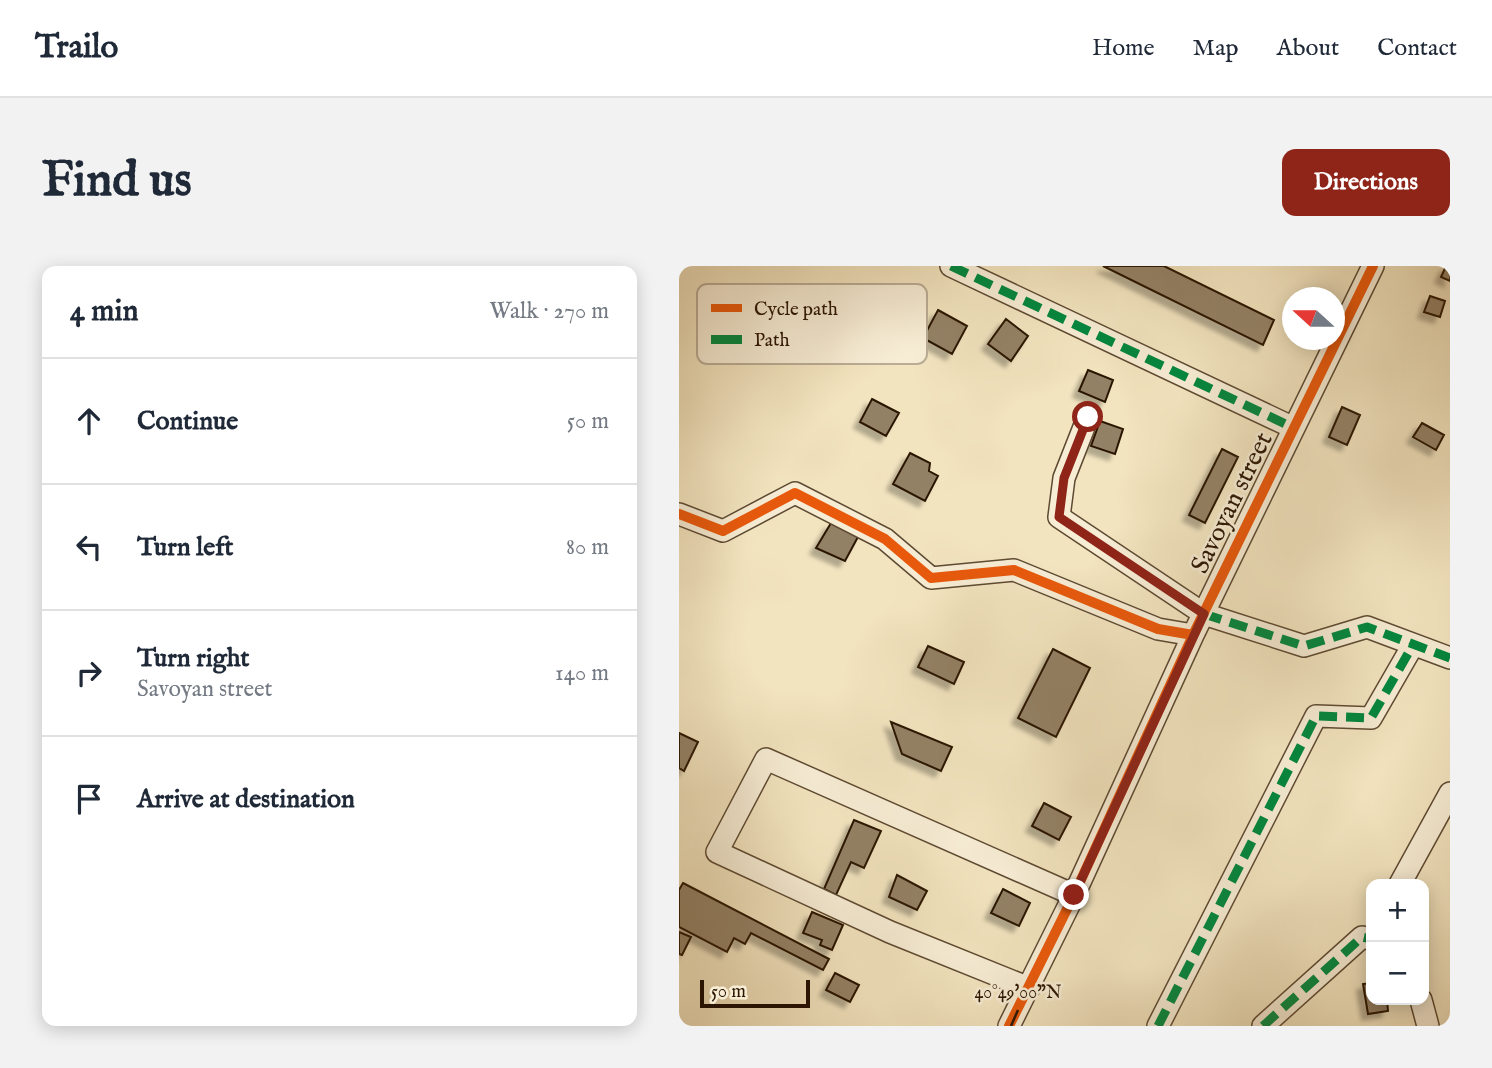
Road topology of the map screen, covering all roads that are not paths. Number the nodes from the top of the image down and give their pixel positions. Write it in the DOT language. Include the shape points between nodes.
graph roads {
  1 [pos="951,266"];
  2 [pos="1373,266"];
  3 [pos="1088,417"];
  4 [pos="1294,428"];
  5 [pos="679,514"];
  6 [pos="1204,614"];
  7 [pos="1193,635"];
  8 [pos="1413,645"];
  9 [pos="1450,658"];
  10 [pos="1450,793"];
  11 [pos="1403,879"];
  12 [pos="1074,895"];
  13 [pos="1366,938"];
  14 [pos="1029,988"];
  15 [pos="1422,1005"];
  16 [pos="1009,1026"];
  17 [pos="1158,1026"];
  18 [pos="1263,1026"];
  19 [pos="1428,1026"];
  1 -- 4 [label="street"];
  2 -- 4 [label="street, Savoyan street"];
  3 -- 6 [label="street" via="1064,478 1059,517"];
  4 -- 6 [label="street, Savoyan street"];
  5 -- 7 [label="street" via="723,531 795,493 885,539 931,579 1014,570 1158,629"];
  6 -- 7 [label="street, Savoyan street"];
  6 -- 8 [label="street" via="1304,646 1367,627"];
  7 -- 12 [label="street, Savoyan street"];
  8 -- 9 [label="street"];
  8 -- 17 [label="street" via="1371,718 1316,716"];
  10 -- 11 [label="street"];
  12 -- 14 [label="street, Savoyan street"];
  12 -- 14 [label="street" via="766,759 717,852 890,932"];
  13 -- 18 [label="street"];
  14 -- 16 [label="street, Savoyan street"];
  15 -- 19 [label="street"];
}
